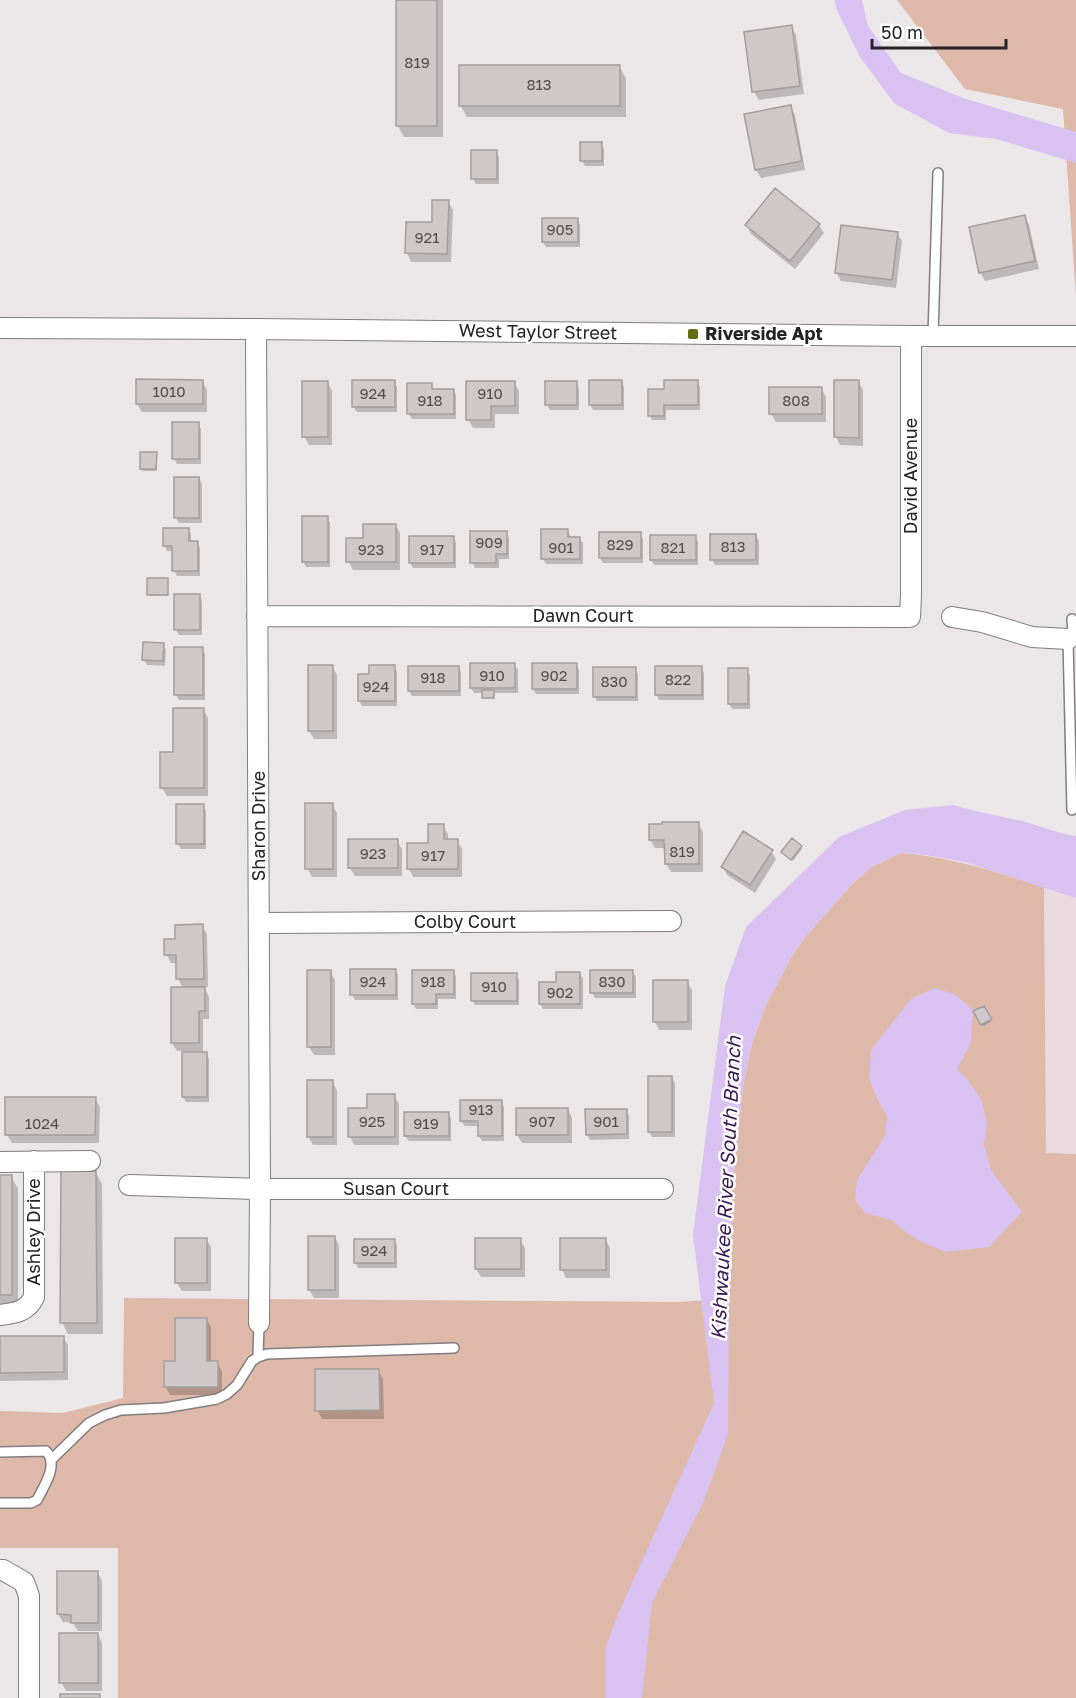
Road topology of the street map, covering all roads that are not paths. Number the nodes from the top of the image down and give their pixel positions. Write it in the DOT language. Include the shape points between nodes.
graph roads {
  1 [pos="938,173"];
  2 [pos="0,328"];
  3 [pos="256,329"];
  4 [pos="911,336"];
  5 [pos="933,336"];
  6 [pos="1076,336"];
  7 [pos="257,616"];
  8 [pos="910,616"];
  9 [pos="952,617"];
  10 [pos="1072,619"];
  11 [pos="1068,639"];
  12 [pos="1072,810"];
  13 [pos="670,921"];
  14 [pos="259,923"];
  15 [pos="34,1161"];
  16 [pos="90,1161"];
  17 [pos="0,1162"];
  18 [pos="129,1185"];
  19 [pos="261,1189"];
  20 [pos="663,1189"];
  21 [pos="0,1315"];
  22 [pos="259,1323"];
  23 [pos="454,1348"];
  24 [pos="258,1357"];
  25 [pos="0,1452"];
  26 [pos="51,1460"];
  27 [pos="0,1503"];
  28 [pos="0,1570"];
  29 [pos="28,1698"];
  1 -- 5 [label="lane"];
  2 -- 3 [label="street, West Taylor Street"];
  3 -- 4 [label="street, West Taylor Street"];
  3 -- 7 [label="street, Sharon Drive"];
  4 -- 5 [label="street, West Taylor Street"];
  4 -- 8 [label="street, David Avenue"];
  5 -- 6 [label="street, West Taylor Street"];
  7 -- 8 [label="street, Dawn Court"];
  7 -- 14 [label="street, Sharon Drive"];
  9 -- 11 [label="street" via="1032,638"];
  10 -- 11 [label="lane" via="1073,632"];
  11 -- 12 [label="lane"];
  13 -- 14 [label="street, Colby Court"];
  14 -- 19 [label="street, Sharon Drive"];
  15 -- 16 [label="street, Ashley Drive"];
  15 -- 17 [label="street, Ashley Drive"];
  15 -- 21 [label="street, Ashley Drive" via="34,1298 25,1310"];
  18 -- 19 [label="street, Susan Court"];
  19 -- 20 [label="street, Susan Court"];
  19 -- 22 [label="street, Sharon Drive"];
  22 -- 24 [label="lane"];
  23 -- 24 [label="lane"];
  24 -- 26 [label="lane" via="237,1385 217,1399 105,1415 89,1423"];
  25 -- 26 [label="lane" via="46,1451"];
  26 -- 27 [label="lane" via="37,1500"];
  28 -- 29 [label="street" via="24,1582 29,1596"];
}
